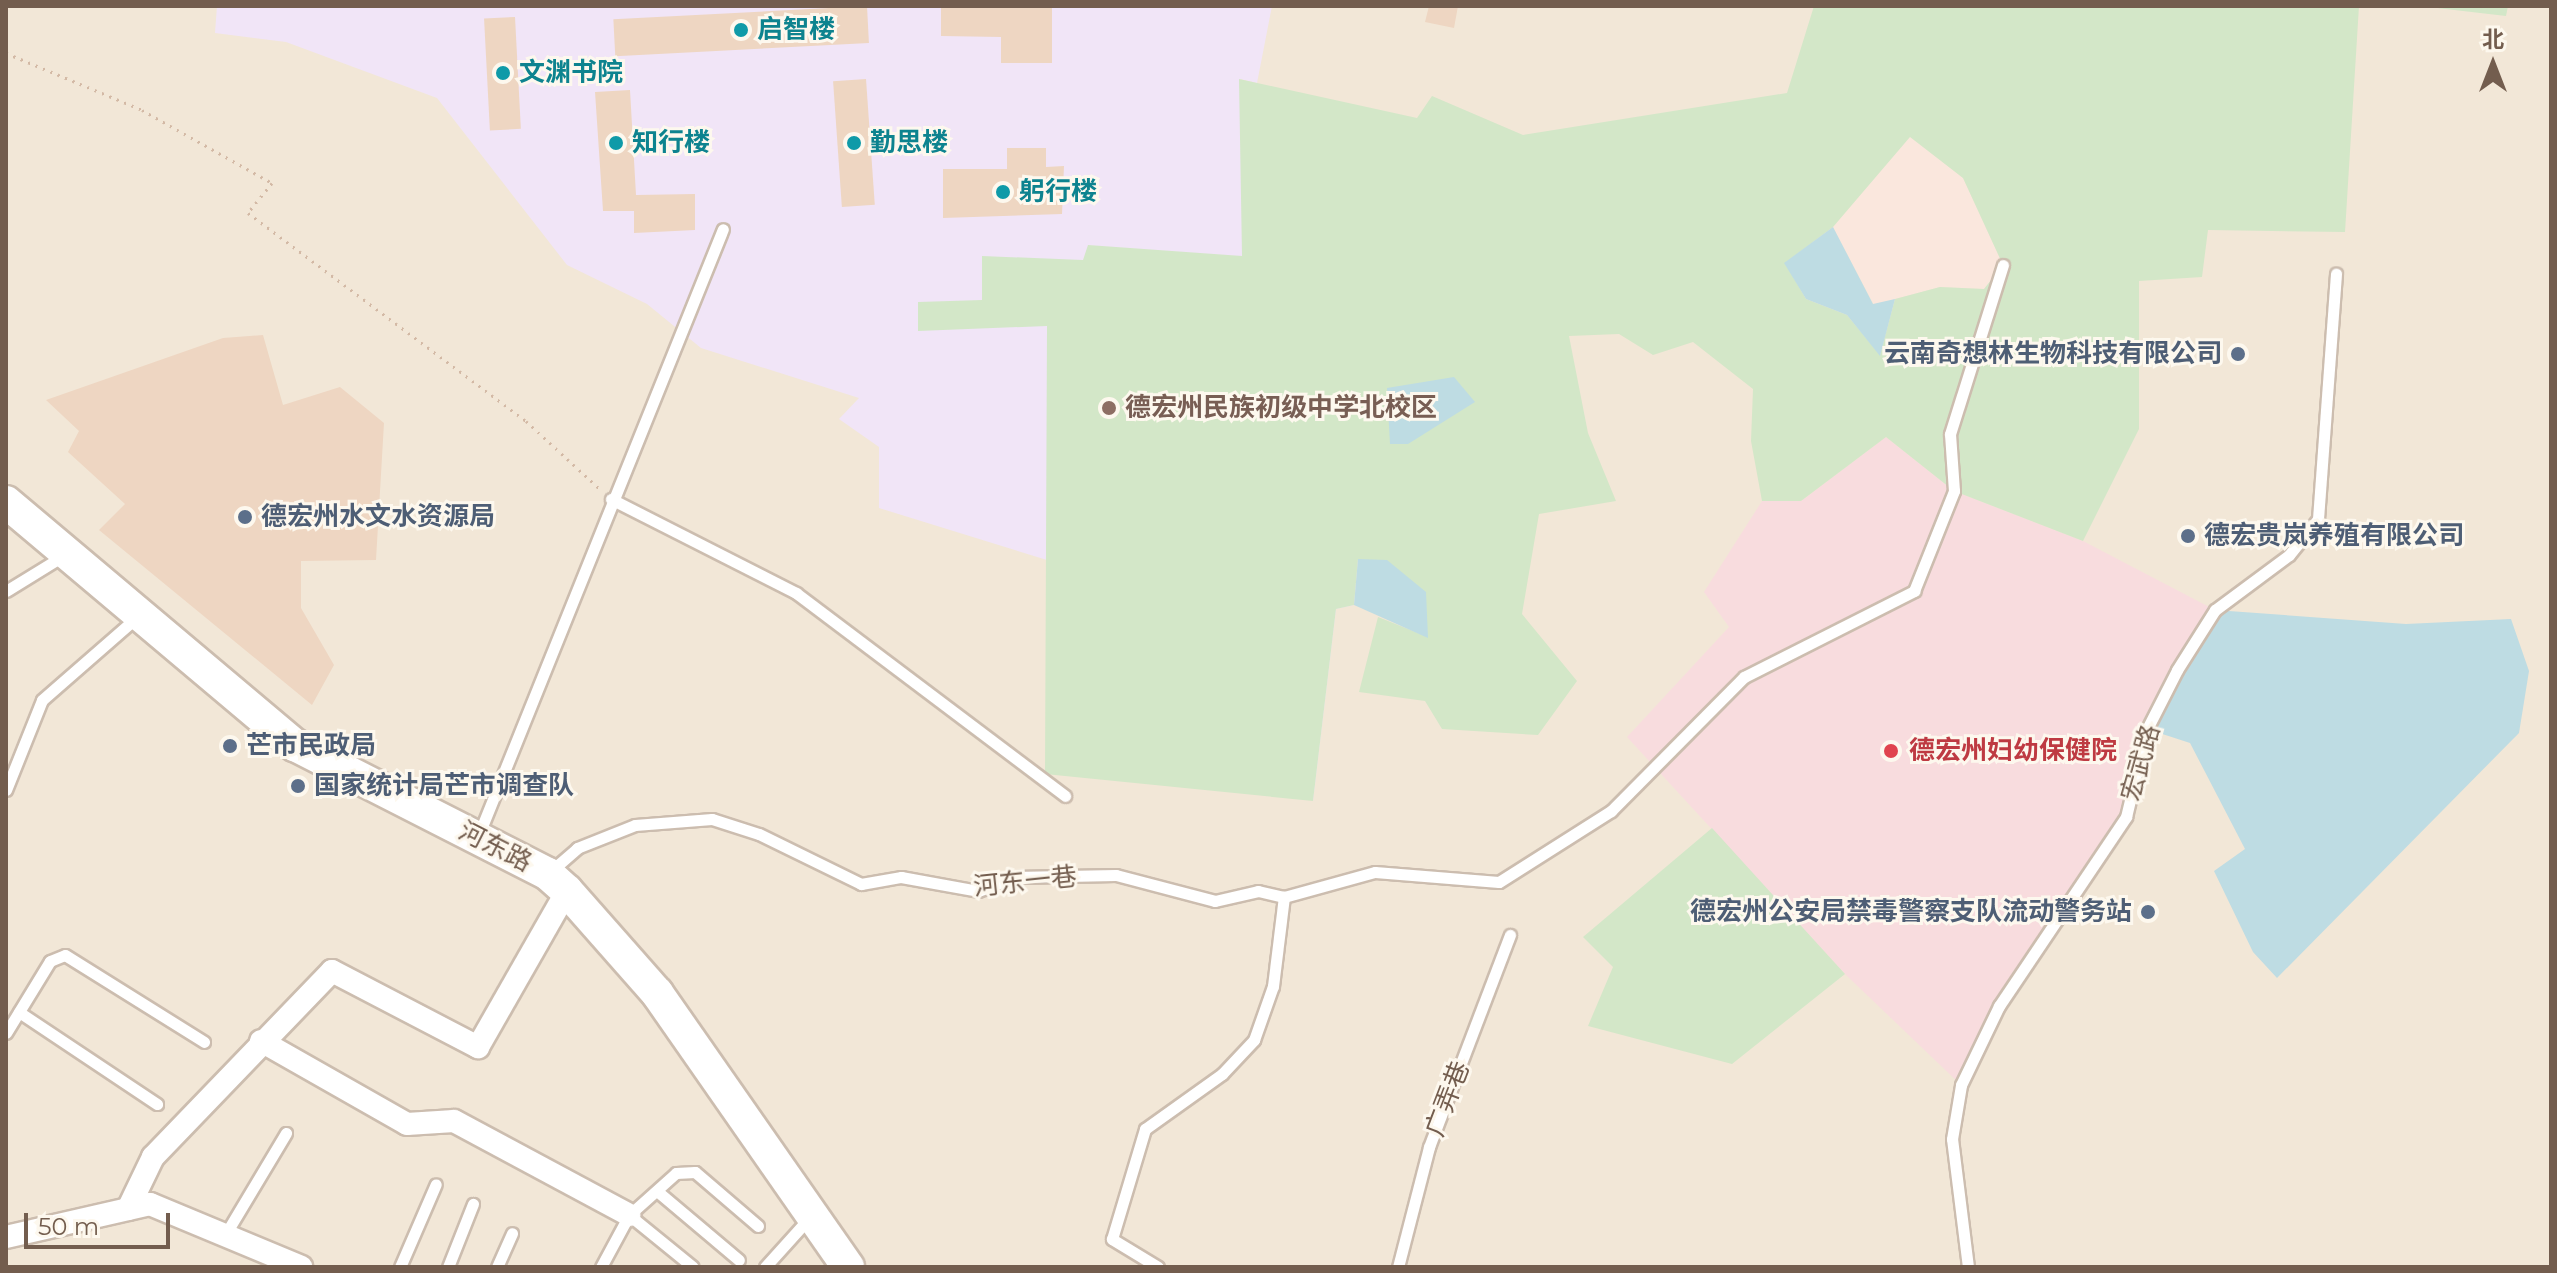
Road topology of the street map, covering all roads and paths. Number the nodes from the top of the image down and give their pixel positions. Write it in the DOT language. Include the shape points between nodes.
graph roads {
  1 [pos="6,53"];
  2 [pos="723,229"];
  3 [pos="2003,265"];
  4 [pos="2336,274"];
  5 [pos="611,499"];
  6 [pos="6,502"];
  7 [pos="67,554"];
  8 [pos="6,591"];
  9 [pos="140,615"];
  10 [pos="6,790"];
  11 [pos="1065,796"];
  12 [pos="477,838"];
  13 [pos="558,883"];
  14 [pos="1284,897"];
  15 [pos="1510,935"];
  16 [pos="19,1012"];
  17 [pos="6,1033"];
  18 [pos="261,1041"];
  19 [pos="204,1042"];
  20 [pos="157,1104"];
  21 [pos="286,1133"];
  22 [pos="436,1184"];
  23 [pos="657,1191"];
  24 [pos="473,1204"];
  25 [pos="128,1209"];
  26 [pos="629,1215"];
  27 [pos="812,1216"];
  28 [pos="758,1226"];
  29 [pos="512,1233"];
  30 [pos="225,1235"];
  31 [pos="6,1237"];
  32 [pos="739,1260"];
  33 [pos="301,1267"];
  34 [pos="400,1267"];
  35 [pos="448,1267"];
  36 [pos="497,1267"];
  37 [pos="601,1267"];
  38 [pos="693,1267"];
  39 [pos="765,1267"];
  40 [pos="848,1267"];
  41 [pos="1158,1267"];
  42 [pos="1398,1267"];
  43 [pos="1968,1267"];
  1 -- 5 [label="path" via="142,110 272,183 248,213 526,421"];
  2 -- 5 [label="lane"];
  3 -- 14 [label="lane, 河东一巷" via="1950,434 1954,491 1914,591 1744,677 1611,811 1520,872 1499,882 1375,872"];
  4 -- 43 [label="lane, 宏武路" via="2318,519 2289,555 2215,610 2177,670 2147,729 2126,817 1999,1006 1961,1085 1952,1139"];
  5 -- 11 [label="lane" via="796,593"];
  5 -- 12 [label="lane"];
  6 -- 7 [label="main road, 河东路"];
  7 -- 8 [label="lane"];
  7 -- 9 [label="main road, 河东路"];
  9 -- 10 [label="lane" via="42,700"];
  9 -- 12 [label="main road, 河东路" via="295,745"];
  12 -- 13 [label="main road, 河东路"];
  13 -- 14 [label="lane, 河东一巷" via="577,848 635,825 712,819 759,834 861,884 901,877 978,891 1014,877 1116,875 1215,901 1258,891"];
  13 -- 18 [label="street" via="478,1047 332,971"];
  13 -- 27 [label="main road, 河东路" via="657,993"];
  14 -- 41 [label="lane" via="1273,986 1254,1040 1222,1074 1145,1129 1112,1239"];
  15 -- 42 [label="lane, 广弄巷" via="1429,1147"];
  16 -- 17 [label="lane"];
  16 -- 19 [label="lane" via="50,961 65,955"];
  16 -- 20 [label="lane"];
  18 -- 25 [label="street" via="153,1157"];
  18 -- 26 [label="street" via="407,1124 454,1121"];
  21 -- 30 [label="lane"];
  22 -- 34 [label="lane"];
  23 -- 26 [label="lane"];
  23 -- 28 [label="lane" via="676,1173 695,1172"];
  23 -- 32 [label="lane"];
  24 -- 35 [label="lane"];
  25 -- 30 [label="street" via="150,1204"];
  25 -- 31 [label="street"];
  26 -- 37 [label="lane"];
  26 -- 38 [label="lane"];
  27 -- 39 [label="lane"];
  27 -- 40 [label="main road, 河东路"];
  29 -- 36 [label="lane"];
  30 -- 33 [label="street"];
}
